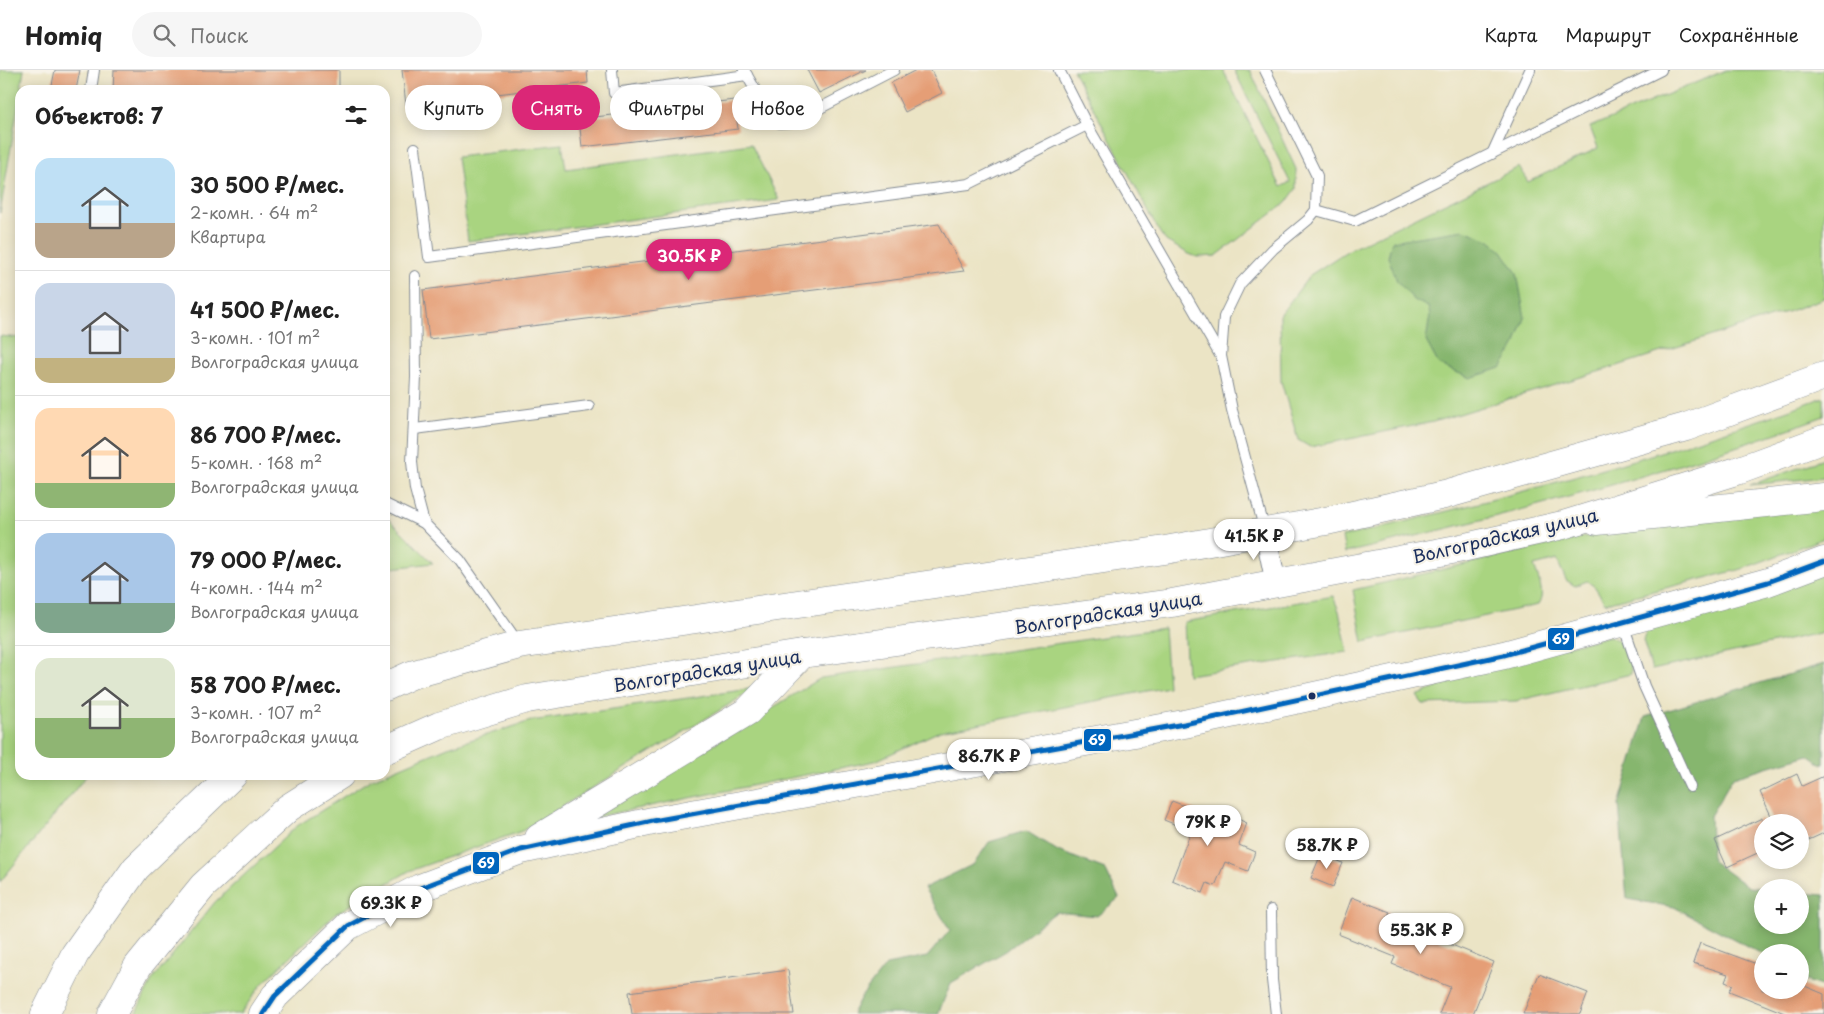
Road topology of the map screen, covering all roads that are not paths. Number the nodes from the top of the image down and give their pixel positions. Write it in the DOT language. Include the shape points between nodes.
graph roads {
  1 [pos="94,70"];
  2 [pos="612,70"];
  3 [pos="894,70"];
  4 [pos="1059,70"];
  5 [pos="1265,70"];
  6 [pos="1530,70"];
  7 [pos="1661,70"];
  8 [pos="745,73"];
  9 [pos="92,85"];
  10 [pos="1087,124"];
  11 [pos="414,148"];
  12 [pos="1492,154"];
  13 [pos="1316,210"];
  14 [pos="415,276"];
  15 [pos="1221,356"];
  16 [pos="1824,376"];
  17 [pos="589,406"];
  18 [pos="415,429"];
  19 [pos="1824,439"];
  20 [pos="1824,497"];
  21 [pos="390,507"];
  22 [pos="424,524"];
  23 [pos="1563,525"];
  24 [pos="1265,532"];
  25 [pos="1824,561"];
  26 [pos="1276,583"];
  27 [pos="1623,623"];
  28 [pos="519,645"];
  29 [pos="802,654"];
  30 [pos="390,685"];
  31 [pos="390,748"];
  32 [pos="227,780"];
  33 [pos="332,780"];
  34 [pos="1690,787"];
  35 [pos="520,850"];
  36 [pos="1271,910"];
  37 [pos="45,1014"];
  38 [pos="112,1014"];
  39 [pos="263,1014"];
  40 [pos="1276,1014"];
  1 -- 9 [label="lane"];
  2 -- 8 [label="lane" via="614,93"];
  3 -- 8 [label="lane" via="793,122 780,123 770,116"];
  4 -- 10 [label="lane"];
  5 -- 13 [label="lane" via="1317,176"];
  6 -- 12 [label="lane"];
  7 -- 12 [label="lane"];
  10 -- 11 [label="lane" via="969,184 429,257"];
  10 -- 15 [label="lane"];
  12 -- 13 [label="lane" via="1355,221"];
  13 -- 15 [label="lane" via="1240,284 1224,317"];
  14 -- 18 [label="lane"];
  15 -- 24 [label="lane"];
  16 -- 24 [label="main road" via="1686,427 1444,495"];
  17 -- 18 [label="lane"];
  18 -- 22 [label="lane" via="412,462"];
  19 -- 23 [label="main road, Волгоградская улица" via="1737,471"];
  20 -- 23 [label="main road"];
  21 -- 22 [label="lane"];
  22 -- 28 [label="lane" via="460,560"];
  23 -- 26 [label="main road, Волгоградская улица"];
  24 -- 26 [label="street"];
  24 -- 28 [label="main road" via="1099,561"];
  25 -- 27 [label="main road" via="1768,582"];
  26 -- 29 [label="main road, Волгоградская улица" via="1110,613"];
  27 -- 34 [label="lane" via="1644,686"];
  27 -- 35 [label="main road" via="1504,655 1184,724 653,821"];
  28 -- 30 [label="main road" via="411,675"];
  29 -- 31 [label="main road, Волгоградская улица" via="527,699 439,726"];
  29 -- 35 [label="main road" via="748,711"];
  32 -- 37 [label="main road" via="136,868 75,954"];
  33 -- 38 [label="main road" via="288,808 203,886 138,966"];
  35 -- 39 [label="main road" via="420,888 348,926 275,996"];
  36 -- 40 [label="lane"];
}
